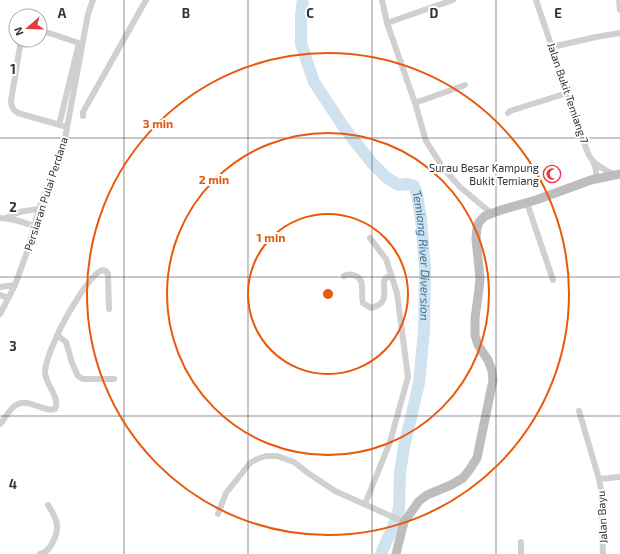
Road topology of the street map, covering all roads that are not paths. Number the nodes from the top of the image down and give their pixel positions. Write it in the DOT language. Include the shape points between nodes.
graph roads {
  1 [pos="93,0"];
  2 [pos="146,0"];
  3 [pos="382,0"];
  4 [pos="453,0"];
  5 [pos="536,0"];
  6 [pos="620,0"];
  7 [pos="620,10"];
  8 [pos="387,23"];
  9 [pos="48,33"];
  10 [pos="620,33"];
  11 [pos="552,47"];
  12 [pos="20,48"];
  13 [pos="465,85"];
  14 [pos="567,93"];
  15 [pos="415,103"];
  16 [pos="508,113"];
  17 [pos="83,116"];
  18 [pos="59,125"];
  19 [pos="67,127"];
  20 [pos="593,162"];
  21 [pos="617,174"];
  22 [pos="596,179"];
  23 [pos="527,203"];
  24 [pos="38,209"];
  25 [pos="491,213"];
  26 [pos="3,218"];
  27 [pos="34,226"];
  28 [pos="370,238"];
  29 [pos="391,274"];
  30 [pos="344,276"];
  31 [pos="553,280"];
  32 [pos="15,285"];
  33 [pos="0,287"];
  34 [pos="0,296"];
  35 [pos="8,298"];
  36 [pos="108,309"];
  37 [pos="0,314"];
  38 [pos="57,335"];
  39 [pos="114,379"];
  40 [pos="579,411"];
  41 [pos="0,424"];
  42 [pos="620,477"];
  43 [pos="599,479"];
  44 [pos="48,504"];
  45 [pos="365,504"];
  46 [pos="218,514"];
  47 [pos="404,522"];
  48 [pos="521,542"];
  49 [pos="40,554"];
  50 [pos="396,554"];
  51 [pos="521,554"];
  52 [pos="603,554"];
  1 -- 19 [label="street, Persiaran Pulai Perdana" via="88,14"];
  2 -- 17 [label="street"];
  3 -- 8 [label="street"];
  4 -- 8 [label="street"];
  5 -- 11 [label="street, Jalan Bukit Temiang 7"];
  6 -- 7 [label="street"];
  8 -- 15 [label="street"];
  9 -- 18 [label="street" via="79,43"];
  10 -- 11 [label="street"];
  11 -- 14 [label="street, Jalan Bukit Temiang 7"];
  12 -- 18 [label="street" via="11,106 18,114"];
  13 -- 15 [label="street"];
  14 -- 16 [label="street"];
  14 -- 20 [label="street, Jalan Bukit Temiang 7"];
  15 -- 25 [label="street" via="426,141 443,168 460,187"];
  18 -- 19 [label="street"];
  19 -- 24 [label="street, Persiaran Pulai Perdana" via="64,144"];
  20 -- 21 [label="street"];
  20 -- 22 [label="street, Jalan Bukit Temiang 7"];
  21 -- 22 [label="street"];
  22 -- 23 [label="street"];
  23 -- 25 [label="street"];
  23 -- 31 [label="street"];
  24 -- 26 [label="street"];
  24 -- 27 [label="street, Persiaran Pulai Perdana"];
  25 -- 47 [label="street" via="479,222 476,239 480,290 474,318 475,335 488,360 493,380 477,458 463,478 419,501"];
  26 -- 27 [label="street"];
  27 -- 32 [label="street, Persiaran Pulai Perdana"];
  28 -- 29 [label="street" via="386,259"];
  29 -- 30 [label="street" via="384,281 384,300 371,308 362,298 360,278 351,274"];
  29 -- 45 [label="street" via="397,293 408,377 390,442"];
  32 -- 33 [label="street"];
  32 -- 35 [label="street, Persiaran Pulai Perdana"];
  34 -- 35 [label="street"];
  35 -- 37 [label="street, Persiaran Pulai Perdana"];
  36 -- 38 [label="street" via="108,274 102,270 91,278"];
  38 -- 39 [label="street" via="66,342 78,376 83,379"];
  38 -- 41 [label="street" via="44,373 57,406 51,410 32,404 16,405"];
  40 -- 43 [label="street, Jalan Bayu"];
  42 -- 43 [label="street, Jalan Bayu"];
  43 -- 52 [label="street, Jalan Bayu"];
  44 -- 49 [label="street" via="58,527 52,544"];
  45 -- 46 [label="street" via="335,490 294,462 277,456 266,456 250,463 226,493"];
  45 -- 47 [label="street"];
  47 -- 50 [label="street"];
  48 -- 51 [label="street"];
}
